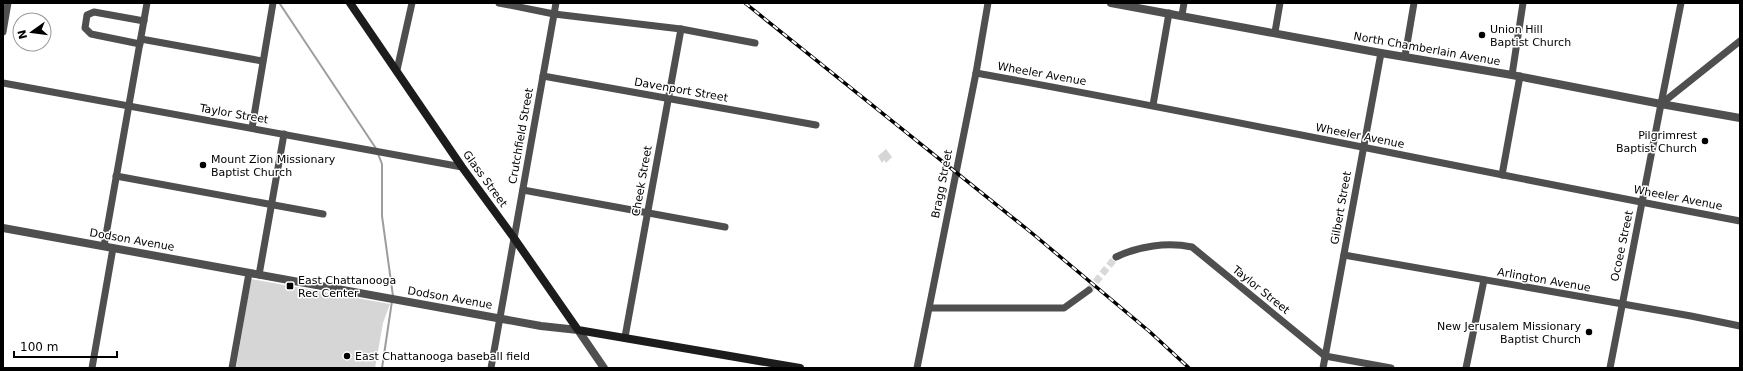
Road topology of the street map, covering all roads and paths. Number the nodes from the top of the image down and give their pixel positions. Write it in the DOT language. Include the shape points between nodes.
graph roads {
  1 [pos="8,3"];
  2 [pos="147,3"];
  3 [pos="274,3"];
  4 [pos="350,3"];
  5 [pos="412,3"];
  6 [pos="499,3"];
  7 [pos="556,3"];
  8 [pos="988,3"];
  9 [pos="1111,3"];
  10 [pos="1184,3"];
  11 [pos="1280,3"];
  12 [pos="1414,3"];
  13 [pos="1523,3"];
  14 [pos="1681,3"];
  15 [pos="1169,13"];
  16 [pos="554,14"];
  17 [pos="1182,16"];
  18 [pos="144,20"];
  19 [pos="681,29"];
  20 [pos="3,32"];
  21 [pos="1275,32"];
  22 [pos="140,41"];
  23 [pos="1740,41"];
  24 [pos="755,44"];
  25 [pos="1381,53"];
  26 [pos="1405,56"];
  27 [pos="262,61"];
  28 [pos="397,70"];
  29 [pos="976,73"];
  30 [pos="543,76"];
  31 [pos="1516,76"];
  32 [pos="3,83"];
  33 [pos="668,98"];
  34 [pos="1661,104"];
  35 [pos="1153,105"];
  36 [pos="129,106"];
  37 [pos="1740,118"];
  38 [pos="816,125"];
  39 [pos="252,128"];
  40 [pos="284,134"];
  41 [pos="1363,148"];
  42 [pos="462,167"];
  43 [pos="1502,175"];
  44 [pos="116,176"];
  45 [pos="523,190"];
  46 [pos="1642,203"];
  47 [pos="272,204"];
  48 [pos="647,213"];
  49 [pos="323,214"];
  50 [pos="1740,221"];
  51 [pos="725,227"];
  52 [pos="3,228"];
  53 [pos="514,238"];
  54 [pos="104,246"];
  55 [pos="114,248"];
  56 [pos="1344,255"];
  57 [pos="1116,257"];
  58 [pos="249,273"];
  59 [pos="259,274"];
  60 [pos="1484,280"];
  61 [pos="1088,290"];
  62 [pos="1621,305"];
  63 [pos="930,308"];
  64 [pos="500,318"];
  65 [pos="1740,326"];
  66 [pos="578,330"];
  67 [pos="625,337"];
  68 [pos="1326,356"];
  69 [pos="92,368"];
  70 [pos="232,368"];
  71 [pos="491,368"];
  72 [pos="604,368"];
  73 [pos="800,368"];
  74 [pos="917,368"];
  75 [pos="1323,368"];
  76 [pos="1391,368"];
  77 [pos="1466,368"];
  78 [pos="1610,368"];
  1 -- 20 [label="street"];
  2 -- 18 [label="street"];
  3 -- 27 [label="street"];
  4 -- 28 [label="main road, Glass Street"];
  5 -- 28 [label="street"];
  6 -- 16 [label="street"];
  7 -- 16 [label="street, Crutchfield Street"];
  8 -- 29 [label="street, Bragg Street"];
  9 -- 15 [label="street, North Chamberlain Avenue"];
  10 -- 17 [label="street"];
  11 -- 21 [label="street"];
  12 -- 26 [label="street"];
  13 -- 31 [label="street"];
  14 -- 34 [label="street, Ocoee Street"];
  15 -- 17 [label="street, North Chamberlain Avenue"];
  15 -- 35 [label="street"];
  16 -- 19 [label="street"];
  16 -- 30 [label="street, Crutchfield Street"];
  17 -- 21 [label="street, North Chamberlain Avenue"];
  18 -- 22 [label="street"];
  18 -- 22 [label="street" via="94,12 87,15 85,28 91,34"];
  19 -- 24 [label="street"];
  19 -- 33 [label="street, Cheek Street"];
  21 -- 25 [label="street, North Chamberlain Avenue"];
  22 -- 27 [label="street"];
  22 -- 36 [label="street"];
  23 -- 34 [label="street"];
  25 -- 26 [label="street, North Chamberlain Avenue"];
  25 -- 41 [label="street, Gilbert Street"];
  26 -- 31 [label="street, North Chamberlain Avenue"];
  27 -- 39 [label="street"];
  28 -- 42 [label="main road, Glass Street"];
  29 -- 35 [label="street, Wheeler Avenue"];
  29 -- 63 [label="street, Bragg Street"];
  30 -- 33 [label="street, Davenport Street"];
  30 -- 45 [label="street, Crutchfield Street"];
  31 -- 34 [label="street, North Chamberlain Avenue"];
  31 -- 43 [label="street"];
  32 -- 36 [label="street, Taylor Street"];
  33 -- 38 [label="street, Davenport Street"];
  33 -- 48 [label="street, Cheek Street"];
  34 -- 37 [label="street, North Chamberlain Avenue"];
  34 -- 46 [label="street, Ocoee Street"];
  35 -- 41 [label="street, Wheeler Avenue"];
  36 -- 39 [label="street, Taylor Street"];
  36 -- 44 [label="street"];
  39 -- 40 [label="street, Taylor Street"];
  40 -- 42 [label="street, Taylor Street"];
  40 -- 47 [label="street"];
  41 -- 43 [label="street, Wheeler Avenue"];
  41 -- 56 [label="street, Gilbert Street"];
  42 -- 53 [label="main road, Glass Street"];
  43 -- 46 [label="street, Wheeler Avenue"];
  44 -- 47 [label="street"];
  44 -- 54 [label="street"];
  45 -- 48 [label="street"];
  45 -- 53 [label="street, Crutchfield Street"];
  46 -- 50 [label="street, Wheeler Avenue"];
  46 -- 62 [label="street, Ocoee Street"];
  47 -- 49 [label="street"];
  47 -- 59 [label="street"];
  48 -- 51 [label="street"];
  48 -- 67 [label="street, Cheek Street"];
  52 -- 54 [label="street, Dodson Avenue"];
  53 -- 64 [label="street, Crutchfield Street"];
  53 -- 66 [label="main road, Glass Street"];
  54 -- 55 [label="street, Dodson Avenue"];
  55 -- 58 [label="street, Dodson Avenue"];
  55 -- 69 [label="street"];
  56 -- 60 [label="street, Arlington Avenue"];
  56 -- 68 [label="street, Gilbert Street"];
  57 -- 68 [label="street, Taylor Street" via="1140,248 1192,247"];
  58 -- 59 [label="street, Dodson Avenue"];
  58 -- 70 [label="street"];
  59 -- 64 [label="street, Dodson Avenue"];
  60 -- 62 [label="street, Arlington Avenue"];
  60 -- 77 [label="street"];
  61 -- 63 [label="street" via="1064,308"];
  62 -- 65 [label="street, Arlington Avenue"];
  62 -- 78 [label="street, Ocoee Street"];
  63 -- 74 [label="street, Bragg Street"];
  64 -- 66 [label="street, Dodson Avenue"];
  64 -- 71 [label="street, Crutchfield Street"];
  66 -- 67 [label="main road, Dodson Avenue"];
  66 -- 72 [label="street, Glass Street"];
  67 -- 73 [label="main road, Dodson Avenue"];
  68 -- 75 [label="street, Gilbert Street"];
  68 -- 76 [label="street, Taylor Street"];
}
